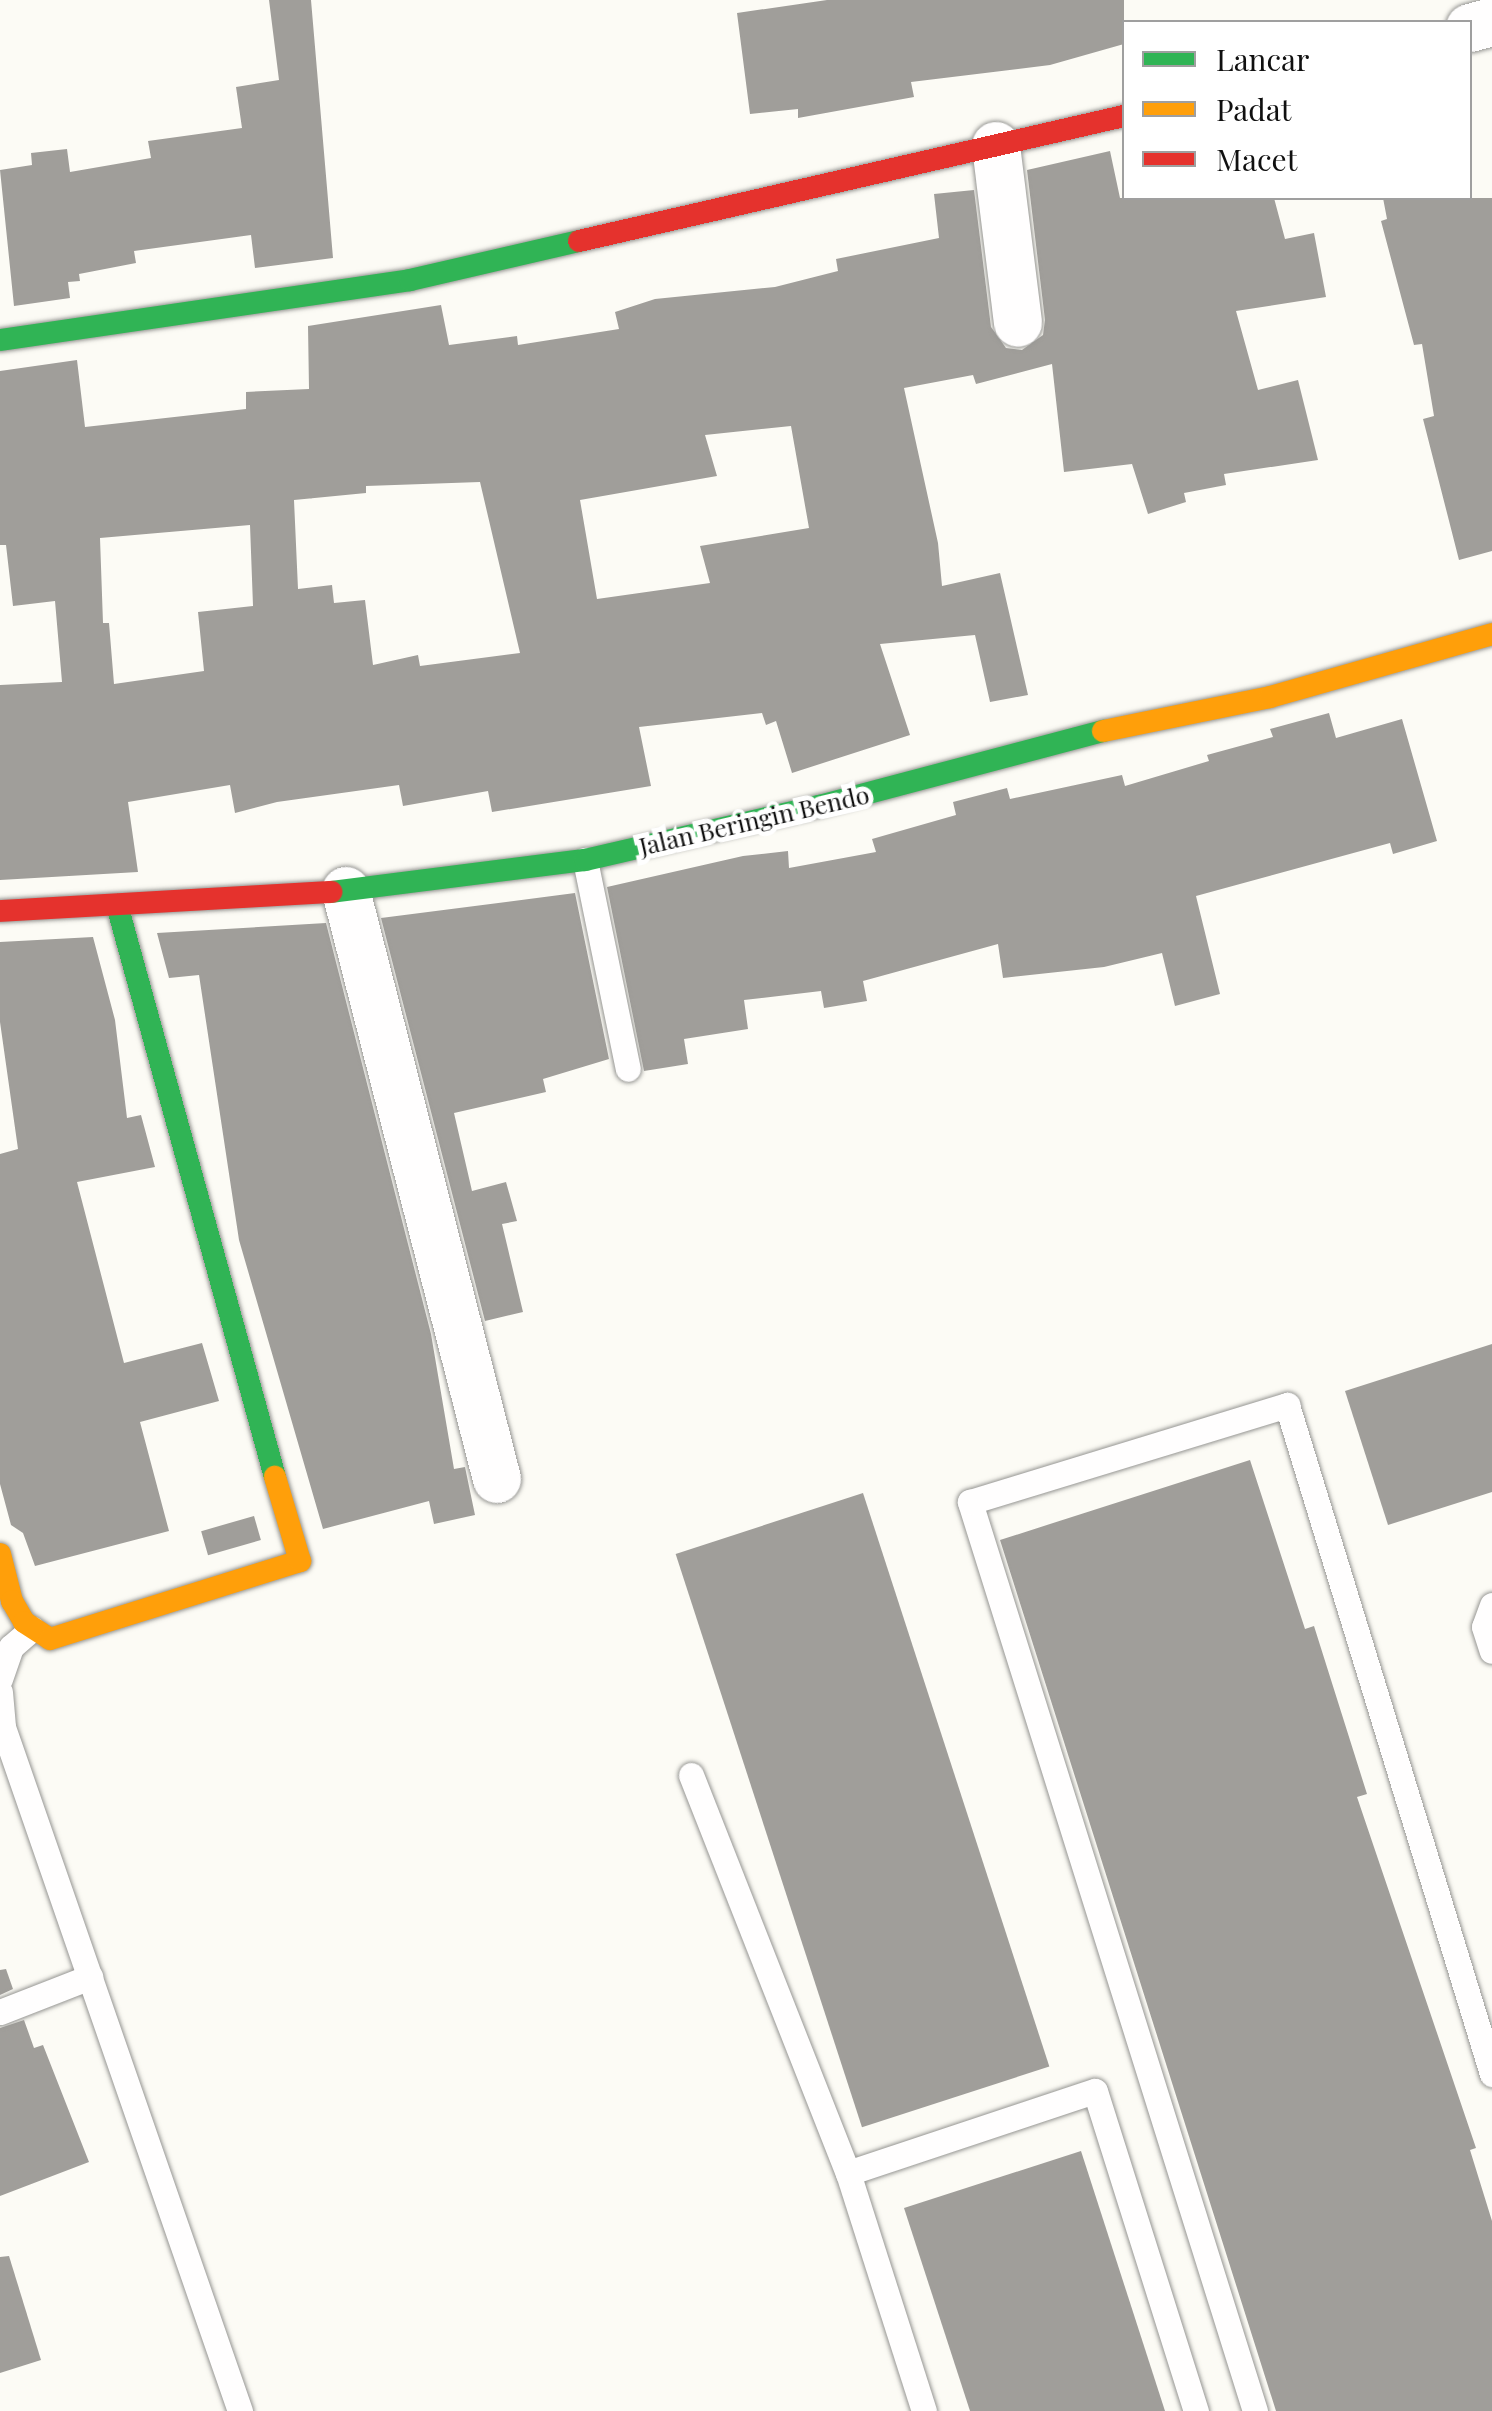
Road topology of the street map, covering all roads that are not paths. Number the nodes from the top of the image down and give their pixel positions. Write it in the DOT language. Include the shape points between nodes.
graph roads {
  1 [pos="1122,116"];
  2 [pos="996,146"];
  3 [pos="1018,323"];
  4 [pos="0,340"];
  5 [pos="1492,634"];
  6 [pos="586,860"];
  7 [pos="346,891"];
  8 [pos="117,906"];
  9 [pos="0,911"];
  10 [pos="628,1068"];
  11 [pos="497,1479"];
  12 [pos="0,1554"];
  13 [pos="1492,1606"];
  14 [pos="32,1629"];
  15 [pos="1492,1651"];
  16 [pos="0,1679"];
  17 [pos="0,1692"];
  18 [pos="2,1728"];
  19 [pos="691,1775"];
  20 [pos="90,1976"];
  21 [pos="0,2012"];
  22 [pos="1492,2074"];
  23 [pos="848,2173"];
  24 [pos="240,2411"];
  25 [pos="924,2411"];
  26 [pos="1196,2411"];
  27 [pos="1255,2411"];
  1 -- 2 [label="street"];
  2 -- 3 [label="street"];
  2 -- 4 [label="street" via="410,280"];
  5 -- 6 [label="street, Jalan Beringin Bendo" via="1270,697 1076,736"];
  6 -- 7 [label="street, Jalan Beringin Bendo"];
  6 -- 10 [label="lane"];
  7 -- 8 [label="street, Jalan Beringin Bendo"];
  7 -- 11 [label="street"];
  8 -- 9 [label="street, Jalan Beringin Bendo"];
  8 -- 14 [label="street" via="300,1561 50,1639"];
  12 -- 14 [label="street" via="12,1600"];
  13 -- 15 [label="lane" via="1484,1626"];
  14 -- 16 [label="lane" via="11,1647"];
  17 -- 18 [label="lane"];
  18 -- 20 [label="lane"];
  19 -- 23 [label="lane"];
  20 -- 21 [label="lane"];
  20 -- 24 [label="lane"];
  22 -- 27 [label="lane" via="1287,1405 970,1502"];
  23 -- 25 [label="lane"];
  23 -- 26 [label="lane" via="1095,2091"];
}
